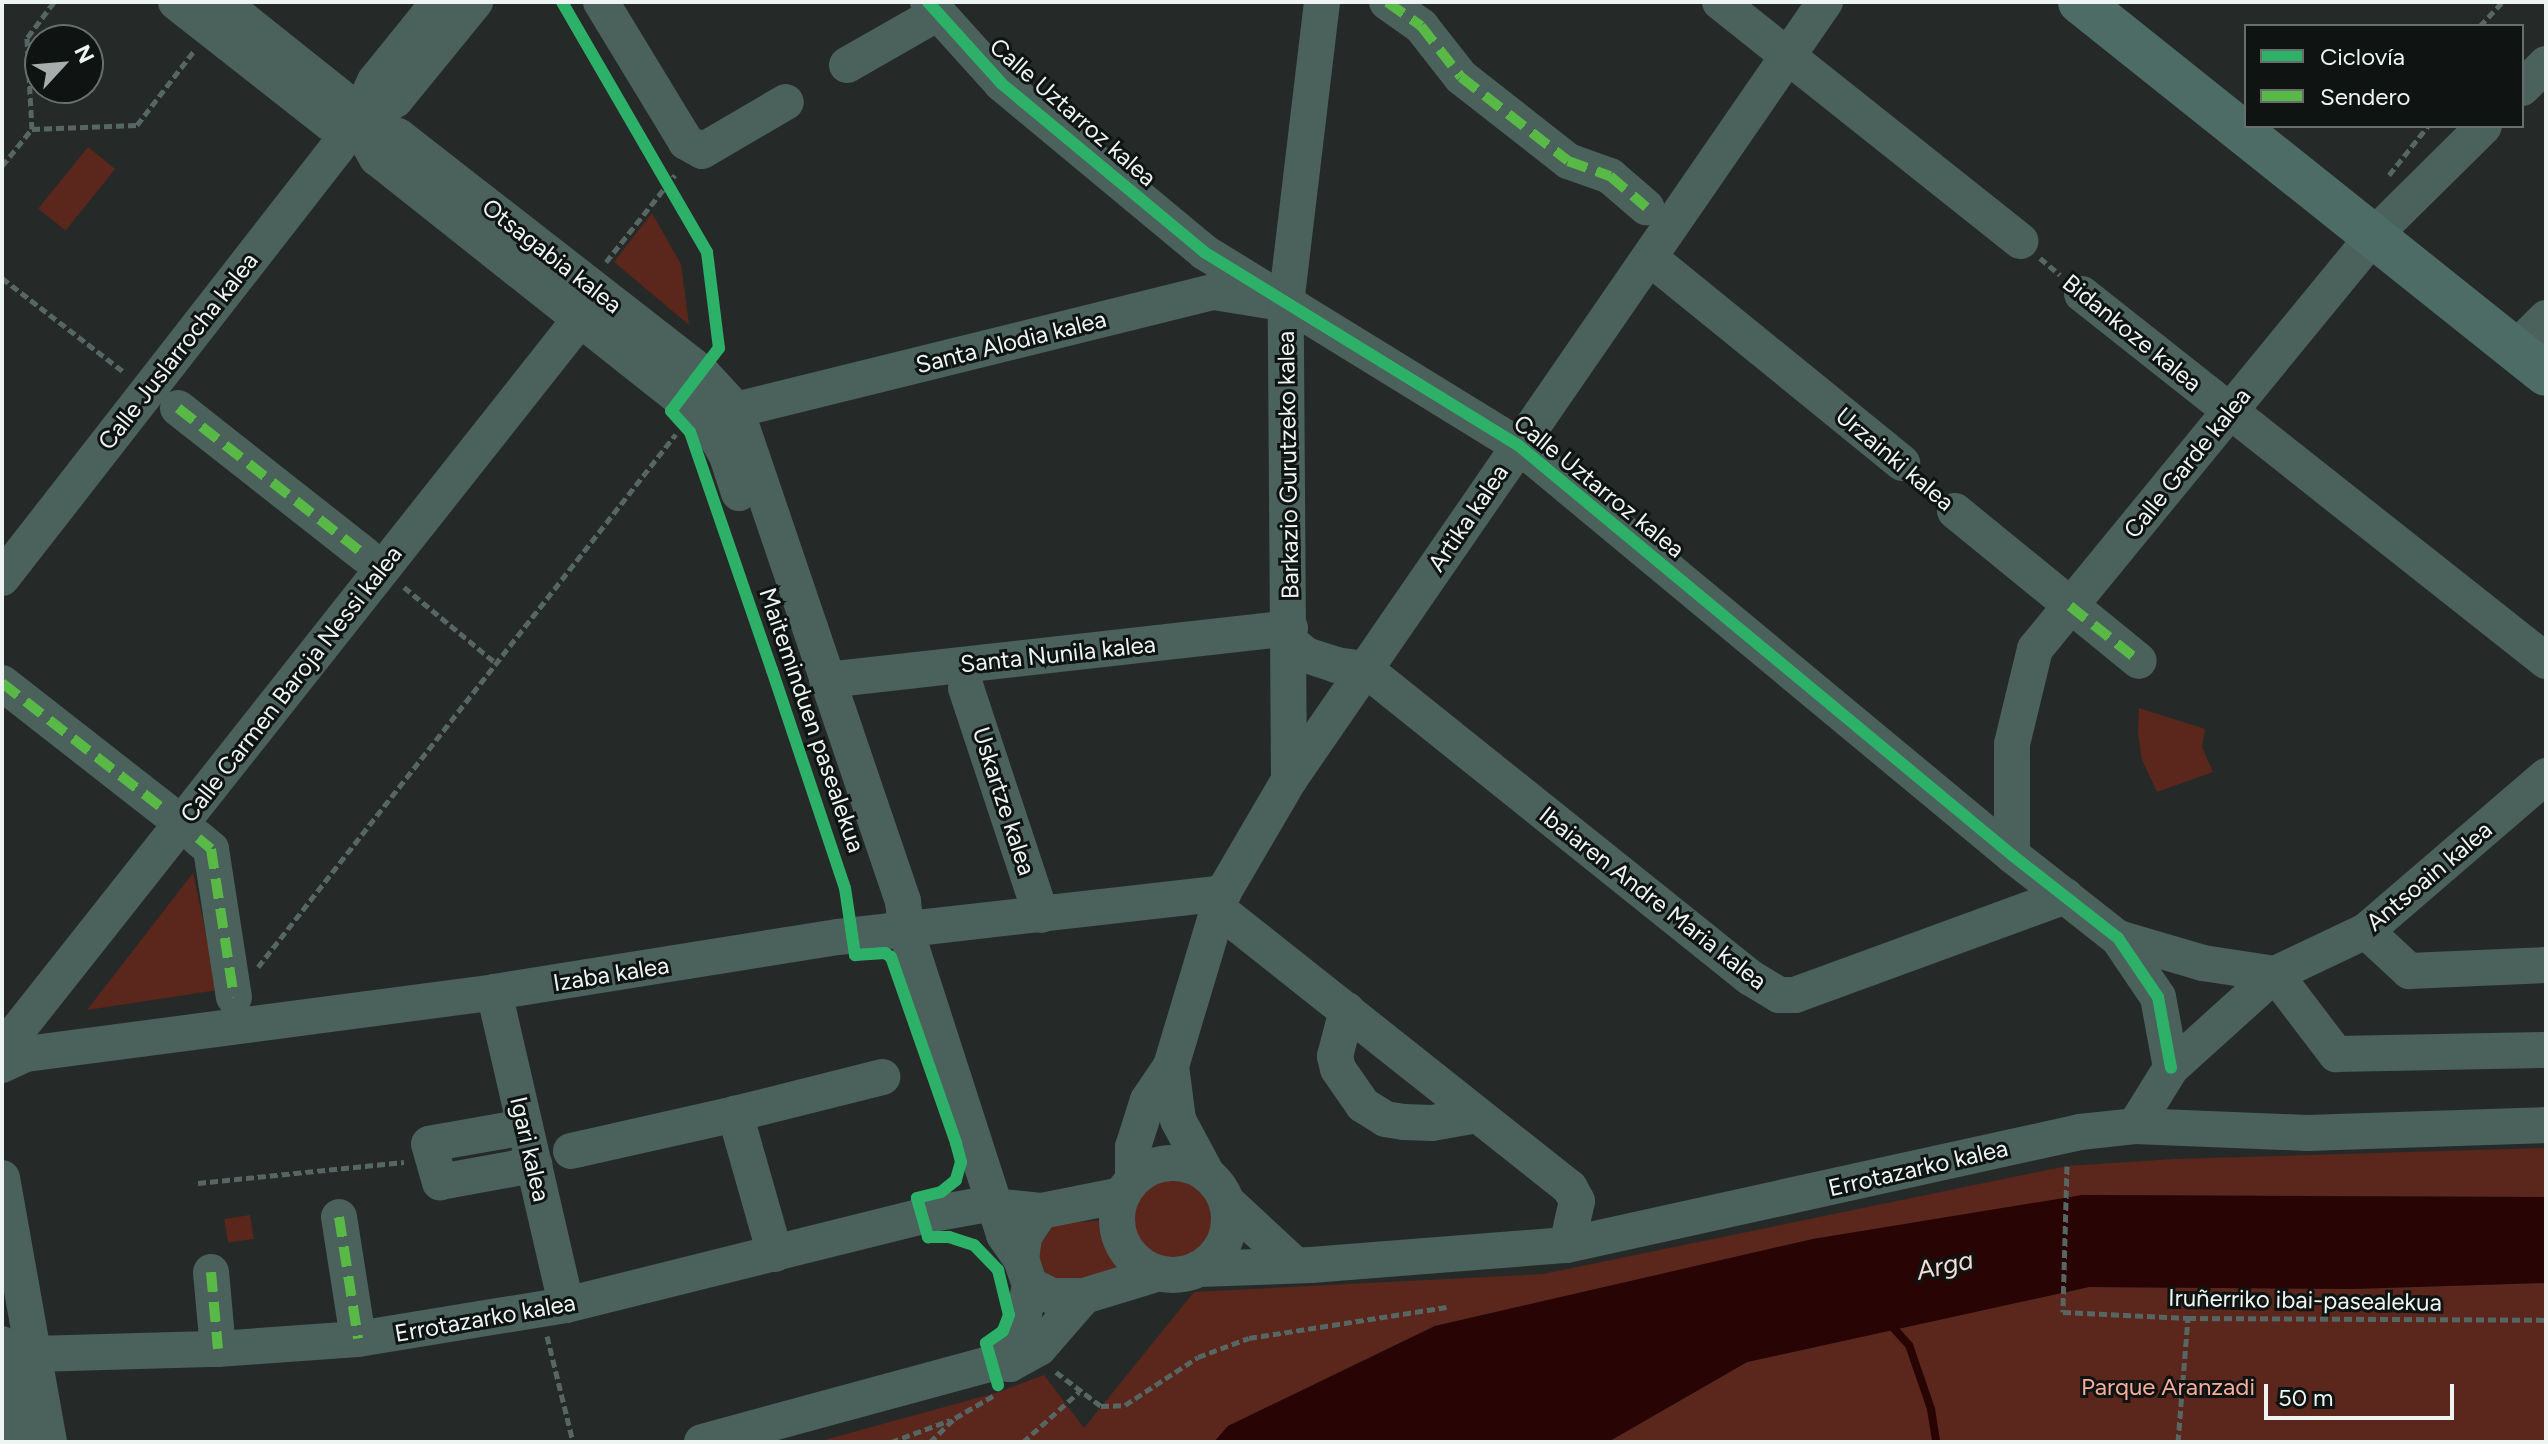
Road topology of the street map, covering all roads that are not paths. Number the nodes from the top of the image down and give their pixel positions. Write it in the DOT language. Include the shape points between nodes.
graph roads {
  1 [pos="176,2"];
  2 [pos="221,2"];
  3 [pos="439,2"];
  4 [pos="475,2"];
  5 [pos="601,2"];
  6 [pos="1322,2"];
  7 [pos="1387,2"];
  8 [pos="1720,2"];
  9 [pos="1825,2"];
  10 [pos="2080,2"];
  11 [pos="933,8"];
  12 [pos="1789,56"];
  13 [pos="2546,64"];
  14 [pos="847,65"];
  15 [pos="2524,86"];
  16 [pos="786,102"];
  17 [pos="355,125"];
  18 [pos="2482,128"];
  19 [pos="1646,207"];
  20 [pos="2375,234"];
  21 [pos="2020,241"];
  22 [pos="1650,258"];
  23 [pos="2082,294"];
  24 [pos="1286,304"];
  25 [pos="581,318"];
  26 [pos="2546,318"];
  27 [pos="2530,362"];
  28 [pos="178,408"];
  29 [pos="2229,412"];
  30 [pos="699,418"];
  31 [pos="1518,445"];
  32 [pos="1902,463"];
  33 [pos="1955,511"];
  34 [pos="365,555"];
  35 [pos="2,578"];
  36 [pos="2070,606"];
  37 [pos="1290,635"];
  38 [pos="2139,661"];
  39 [pos="2546,661"];
  40 [pos="1365,669"];
  41 [pos="827,680"];
  42 [pos="2,683"];
  43 [pos="966,688"];
  44 [pos="2546,776"];
  45 [pos="1289,780"];
  46 [pos="166,811"];
  47 [pos="198,838"];
  48 [pos="2012,855"];
  49 [pos="2065,896"];
  50 [pos="1220,901"];
  51 [pos="1041,915"];
  52 [pos="906,931"];
  53 [pos="2366,931"];
  54 [pos="2118,938"];
  55 [pos="2546,965"];
  56 [pos="2275,974"];
  57 [pos="494,992"];
  58 [pos="234,997"];
  59 [pos="1347,1010"];
  60 [pos="2,1050"];
  61 [pos="2546,1050"];
  62 [pos="2,1065"];
  63 [pos="1171,1066"];
  64 [pos="2171,1068"];
  65 [pos="882,1077"];
  66 [pos="735,1114"];
  67 [pos="1477,1115"];
  68 [pos="2546,1125"];
  69 [pos="2135,1126"];
  70 [pos="525,1127"];
  71 [pos="571,1151"];
  72 [pos="534,1165"];
  73 [pos="2,1178"];
  74 [pos="1128,1187"];
  75 [pos="1216,1188"];
  76 [pos="995,1206"];
  77 [pos="1041,1211"];
  78 [pos="927,1215"];
  79 [pos="339,1217"];
  80 [pos="1567,1245"];
  81 [pos="775,1254"];
  82 [pos="1295,1265"];
  83 [pos="1198,1269"];
  84 [pos="211,1272"];
  85 [pos="1025,1272"];
  86 [pos="1159,1273"];
  87 [pos="1084,1296"];
  88 [pos="566,1305"];
  89 [pos="358,1339"];
  90 [pos="18,1349"];
  91 [pos="218,1349"];
  92 [pos="995,1374"];
  93 [pos="18,1442"];
  94 [pos="49,1442"];
  95 [pos="702,1442"];
  1 -- 17 [label="street, Otsagabia kalea" via="330,123"];
  2 -- 17 [label="street, Otsagabia kalea" via="344,100"];
  3 -- 17 [label="street, Calle Juslarrocha kalea" via="375,81"];
  4 -- 17 [label="street, Calle Juslarrocha kalea" via="395,100"];
  5 -- 16 [label="street" via="686,142 702,151"];
  6 -- 24 [label="street, Barkazio Gurutzeko kalea"];
  7 -- 19 [label="street" via="1421,26 1461,77 1544,143 1568,161 1610,176"];
  8 -- 12 [label="street"];
  9 -- 12 [label="street, Artika kalea"];
  10 -- 20 [label="main road"];
  11 -- 14 [label="street"];
  11 -- 24 [label="street, Calle Uztarroz kalea" via="1014,94 1204,252"];
  12 -- 21 [label="street"];
  12 -- 22 [label="street, Artika kalea"];
  13 -- 15 [label="street"];
  17 -- 25 [label="street, Otsagabia kalea" via="377,158"];
  17 -- 30 [label="street, Otsagabia kalea" via="398,136 692,365"];
  17 -- 35 [label="street, Calle Juslarrocha kalea"];
  18 -- 20 [label="street, Calle Garde kalea"];
  20 -- 27 [label="main road"];
  20 -- 29 [label="street, Calle Garde kalea"];
  22 -- 31 [label="street, Artika kalea"];
  22 -- 32 [label="street, Urzainki kalea"];
  23 -- 29 [label="street, Bidankoze kalea"];
  24 -- 30 [label="street, Santa Alodia kalea" via="1214,292"];
  24 -- 31 [label="street, Calle Uztarroz kalea"];
  24 -- 37 [label="street, Barkazio Gurutzeko kalea"];
  25 -- 30 [label="street, Otsagabia kalea"];
  25 -- 60 [label="street, Calle Carmen Baroja Nessi kalea"];
  26 -- 27 [label="street"];
  28 -- 34 [label="street, Calle Carmen Baroja Nessi kalea"];
  29 -- 36 [label="street, Calle Garde kalea"];
  29 -- 39 [label="street, Bidankoze kalea"];
  30 -- 41 [label="street, Maiteminduen pasealekua"];
  30 -- 52 [label="street, Maiteminduen pasealekua" via="727,456 878,906"];
  31 -- 40 [label="street, Artika kalea"];
  31 -- 48 [label="street, Calle Uztarroz kalea"];
  33 -- 36 [label="street, Urzainki kalea"];
  36 -- 38 [label="street, Urzainki kalea"];
  36 -- 48 [label="street, Calle Garde kalea" via="2035,649 2012,744"];
  37 -- 40 [label="street" via="1306,655"];
  37 -- 41 [label="street, Santa Nunila kalea"];
  37 -- 45 [label="street, Barkazio Gurutzeko kalea"];
  40 -- 45 [label="street, Artika kalea"];
  40 -- 49 [label="street, Ibaiaren Andre Maria kalea" via="1779,995 1795,995"];
  41 -- 52 [label="street, Maiteminduen pasealekua" via="903,901"];
  42 -- 46 [label="street, Calle Carmen Baroja Nessi kalea"];
  43 -- 51 [label="street, Uskartze kalea"];
  44 -- 53 [label="street, Antsoain kalea"];
  45 -- 50 [label="street, Artika kalea"];
  47 -- 58 [label="street, Calle Carmen Baroja Nessi kalea" via="211,849"];
  48 -- 49 [label="street, Calle Uztarroz kalea"];
  49 -- 54 [label="street, Calle Uztarroz kalea"];
  50 -- 51 [label="street, Izaba kalea"];
  50 -- 59 [label="street"];
  50 -- 63 [label="street, Artika kalea"];
  51 -- 52 [label="street, Izaba kalea"];
  52 -- 57 [label="street, Izaba kalea" via="838,937"];
  52 -- 76 [label="street, Maiteminduen pasealekua"];
  53 -- 55 [label="street" via="2409,971"];
  53 -- 56 [label="street, Antsoain kalea"];
  54 -- 56 [label="street, Calle Uztarroz kalea" via="2203,963"];
  54 -- 64 [label="street, Calle Uztarroz kalea" via="2158,997"];
  56 -- 61 [label="street" via="2336,1054"];
  56 -- 64 [label="street, Antsoain kalea"];
  57 -- 62 [label="street, Izaba kalea" via="26,1054"];
  57 -- 70 [label="street, Igari kalea"];
  59 -- 67 [label="street"];
  59 -- 67 [label="street" via="1335,1056 1363,1105 1385,1119 1404,1122"];
  63 -- 74 [label="street, Artika kalea" via="1148,1100 1133,1147"];
  63 -- 75 [label="street, Artika kalea" via="1178,1120"];
  64 -- 69 [label="street, Antsoain kalea"];
  65 -- 66 [label="street"];
  66 -- 71 [label="street"];
  66 -- 81 [label="street"];
  67 -- 80 [label="street" via="1570,1188 1577,1201"];
  68 -- 69 [label="street, Errotazarko kalea" via="2307,1133"];
  69 -- 80 [label="street, Errotazarko kalea" via="2080,1132"];
  70 -- 72 [label="street, Igari kalea"];
  70 -- 72 [label="street" via="429,1144 440,1182"];
  72 -- 88 [label="street, Igari kalea"];
  73 -- 90 [label="street"];
  74 -- 75 [label="street" via="1150,1167 1169,1163 1189,1165"];
  74 -- 77 [label="street, Errotazarko kalea"];
  74 -- 86 [label="street" via="1117,1214 1119,1234 1141,1265"];
  75 -- 82 [label="street"];
  75 -- 83 [label="street" via="1229,1221 1225,1241"];
  76 -- 77 [label="street, Errotazarko kalea"];
  76 -- 78 [label="street, Errotazarko kalea"];
  76 -- 85 [label="street, Maiteminduen pasealekua"];
  77 -- 85 [label="street" via="1024,1236"];
  78 -- 81 [label="street, Errotazarko kalea"];
  78 -- 85 [label="street" via="969,1228"];
  79 -- 89 [label="street"];
  80 -- 82 [label="street, Errotazarko kalea"];
  81 -- 88 [label="street, Errotazarko kalea"];
  82 -- 83 [label="street, Errotazarko kalea"];
  83 -- 86 [label="street" via="1179,1275"];
  84 -- 91 [label="street"];
  85 -- 87 [label="street" via="1052,1296"];
  85 -- 92 [label="street" via="1024,1314"];
  86 -- 87 [label="street"];
  87 -- 92 [label="street" via="1039,1348"];
  88 -- 89 [label="street, Errotazarko kalea"];
  89 -- 91 [label="street, Errotazarko kalea"];
  90 -- 91 [label="street, Errotazarko kalea"];
  90 -- 93 [label="street"];
  90 -- 94 [label="street"];
  92 -- 95 [label="street"];
}
